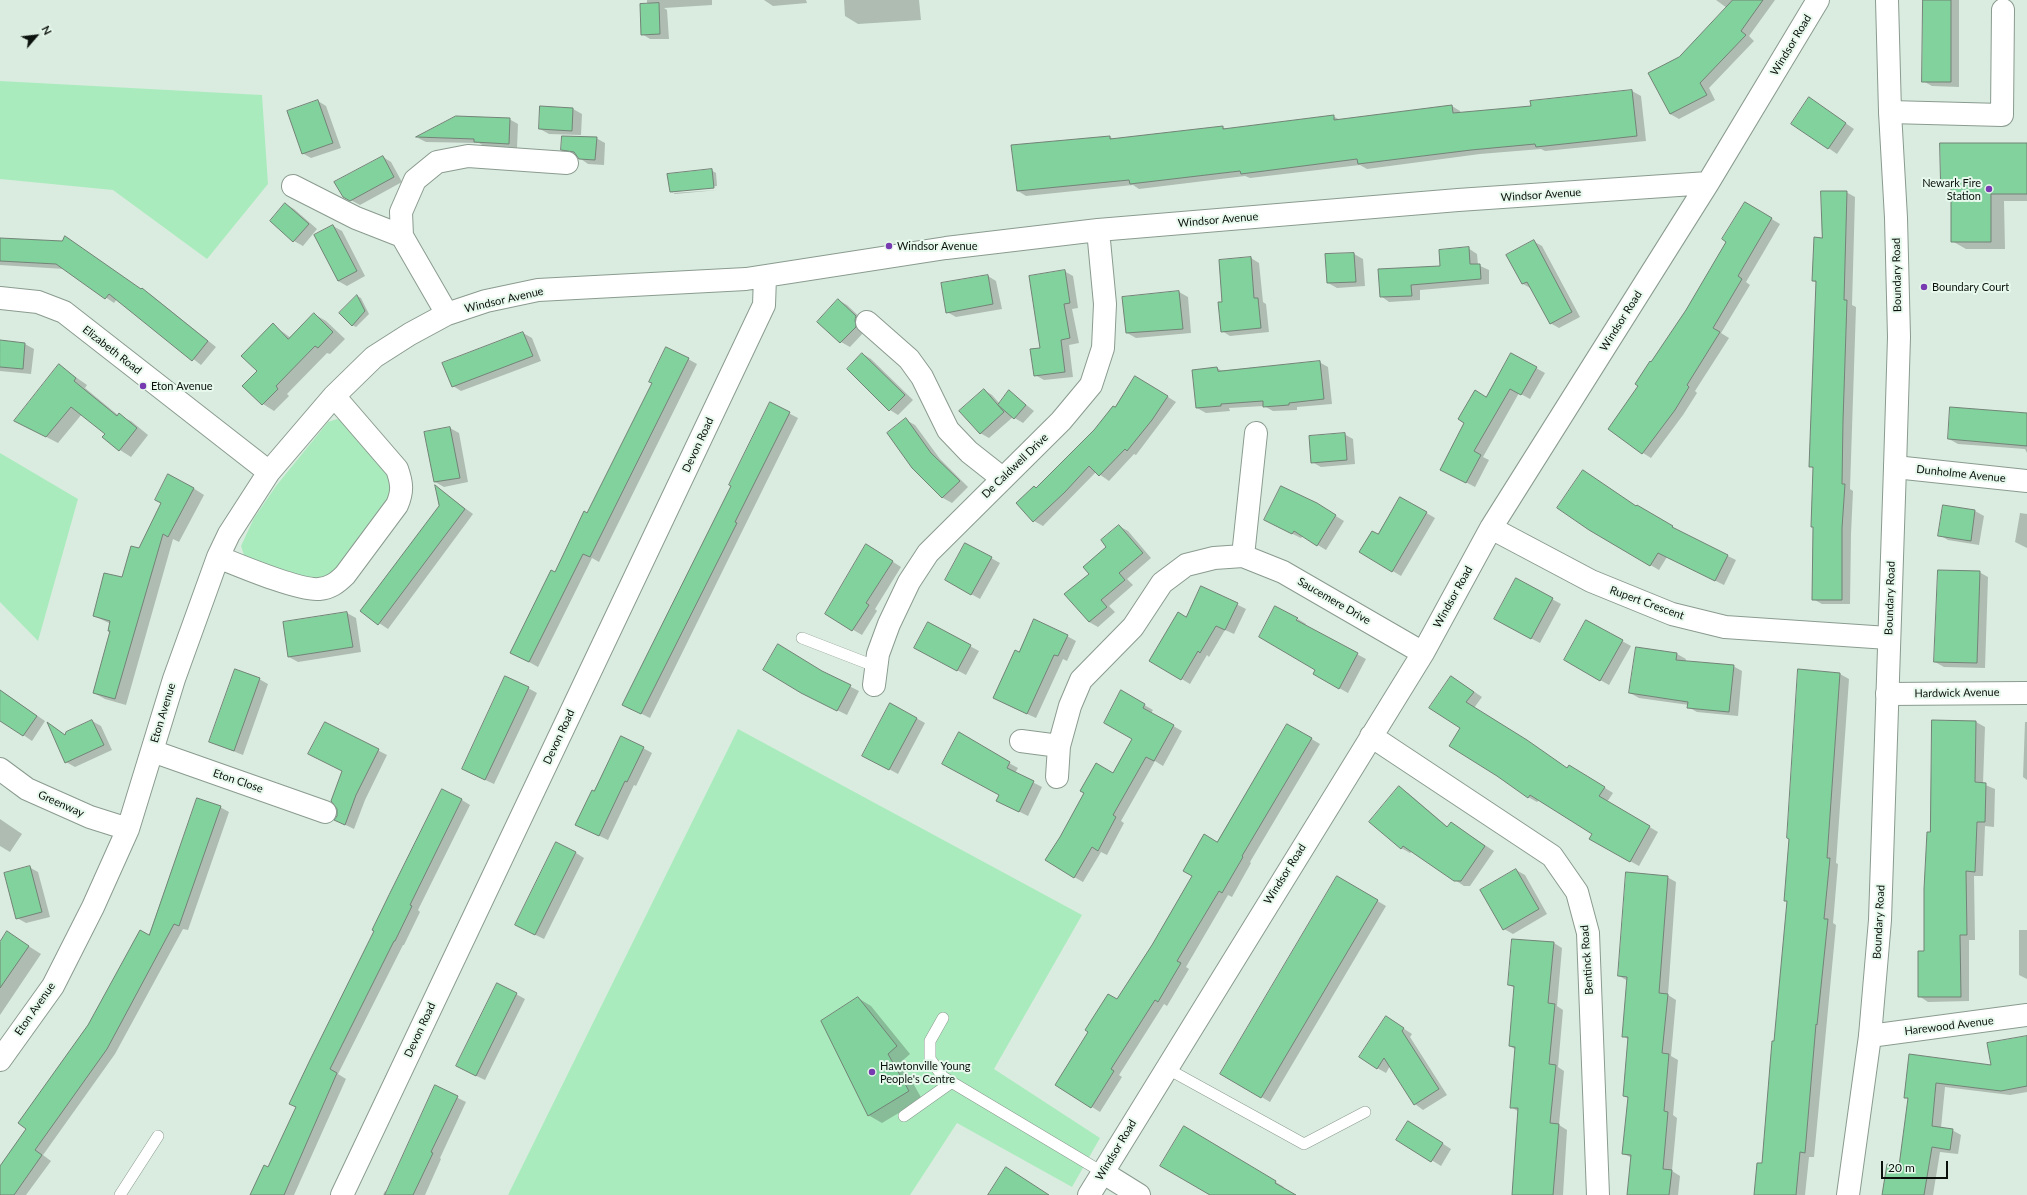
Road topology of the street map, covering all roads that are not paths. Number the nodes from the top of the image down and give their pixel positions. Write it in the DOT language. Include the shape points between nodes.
graph roads {
  1 [pos="1818,0"];
  2 [pos="1887,0"];
  3 [pos="2003,10"];
  4 [pos="1890,112"];
  5 [pos="567,163"];
  6 [pos="1708,183"];
  7 [pos="293,186"];
  8 [pos="1098,230"];
  9 [pos="402,236"];
  10 [pos="764,277"];
  11 [pos="0,298"];
  12 [pos="447,314"];
  13 [pos="867,322"];
  14 [pos="334,396"];
  15 [pos="1256,432"];
  16 [pos="1895,467"];
  17 [pos="268,472"];
  18 [pos="1002,478"];
  19 [pos="2027,482"];
  20 [pos="1491,528"];
  21 [pos="1243,556"];
  22 [pos="218,557"];
  23 [pos="802,638"];
  24 [pos="1888,638"];
  25 [pos="1422,653"];
  26 [pos="876,676"];
  27 [pos="2027,693"];
  28 [pos="1887,694"];
  29 [pos="1370,736"];
  30 [pos="1021,741"];
  31 [pos="1059,746"];
  32 [pos="152,751"];
  33 [pos="0,769"];
  34 [pos="1057,777"];
  35 [pos="325,812"];
  36 [pos="128,829"];
  37 [pos="2027,1016"];
  38 [pos="943,1018"];
  39 [pos="1870,1036"];
  40 [pos="0,1060"];
  41 [pos="1166,1068"];
  42 [pos="952,1082"];
  43 [pos="1365,1112"];
  44 [pos="904,1116"];
  45 [pos="158,1136"];
  46 [pos="1102,1172"];
  47 [pos="120,1195"];
  48 [pos="342,1195"];
  49 [pos="1089,1195"];
  50 [pos="1140,1195"];
  51 [pos="1598,1195"];
  52 [pos="1848,1195"];
  1 -- 6 [label="street, Windsor Road"];
  2 -- 4 [label="street, Boundary Road"];
  3 -- 4 [label="street" via="2002,115"];
  4 -- 16 [label="street, Boundary Road" via="1899,337"];
  5 -- 9 [label="street" via="468,156 437,162 415,180 401,212"];
  6 -- 8 [label="street, Windsor Avenue" via="1458,200"];
  6 -- 20 [label="street, Windsor Road"];
  7 -- 9 [label="street" via="356,218"];
  8 -- 10 [label="street, Windsor Avenue" via="946,248"];
  8 -- 18 [label="street, De Caldwell Drive" via="1104,311 1103,348 1091,385 1061,421"];
  9 -- 12 [label="street"];
  10 -- 12 [label="street, Windsor Avenue" via="538,290 486,301"];
  10 -- 48 [label="street, Devon Road" via="764,305"];
  11 -- 17 [label="street, Elizabeth Road" via="38,302 64,312"];
  12 -- 14 [label="street, Eton Avenue" via="374,357"];
  13 -- 18 [label="street" via="909,359 922,377 948,430 969,452"];
  14 -- 17 [label="street, Eton Avenue"];
  14 -- 22 [label="street" via="397,468 402,481 402,493 397,505 345,575 328,587 304,587"];
  15 -- 21 [label="street"];
  16 -- 19 [label="street, Dunholme Avenue"];
  16 -- 24 [label="street, Boundary Road"];
  17 -- 22 [label="street, Eton Avenue" via="237,520"];
  18 -- 26 [label="street, De Caldwell Drive" via="928,553 909,582 878,654"];
  20 -- 24 [label="street, Rupert Crescent" via="1591,581 1672,614 1725,627"];
  20 -- 25 [label="street, Windsor Road"];
  21 -- 25 [label="street, Saucemere Drive" via="1284,572"];
  21 -- 31 [label="street, Saucemere Drive" via="1214,558 1186,565 1162,583 1133,628 1081,680 1070,706"];
  22 -- 32 [label="street, Eton Avenue" via="174,679"];
  23 -- 26 [label="lane"];
  24 -- 28 [label="street, Boundary Road"];
  25 -- 29 [label="street, Windsor Road"];
  27 -- 28 [label="street, Hardwick Avenue"];
  28 -- 39 [label="street, Boundary Road" via="1880,920"];
  29 -- 41 [label="street, Windsor Road"];
  29 -- 51 [label="street, Bentinck Road" via="1552,856 1577,892 1588,933"];
  30 -- 31 [label="street"];
  31 -- 34 [label="street, Saucemere Drive"];
  32 -- 35 [label="street, Eton Close"];
  32 -- 36 [label="street, Eton Avenue"];
  33 -- 36 [label="street, Greenway" via="27,789 90,817"];
  36 -- 40 [label="street, Eton Avenue" via="93,908 53,986"];
  37 -- 39 [label="street, Harewood Avenue"];
  38 -- 42 [label="lane" via="930,1041 930,1059 943,1077"];
  39 -- 52 [label="street, Boundary Road"];
  41 -- 43 [label="lane" via="1304,1144"];
  41 -- 46 [label="street, Windsor Road"];
  42 -- 44 [label="lane"];
  42 -- 46 [label="lane"];
  45 -- 47 [label="lane"];
  46 -- 49 [label="street, Windsor Road"];
  46 -- 50 [label="street"];
}
